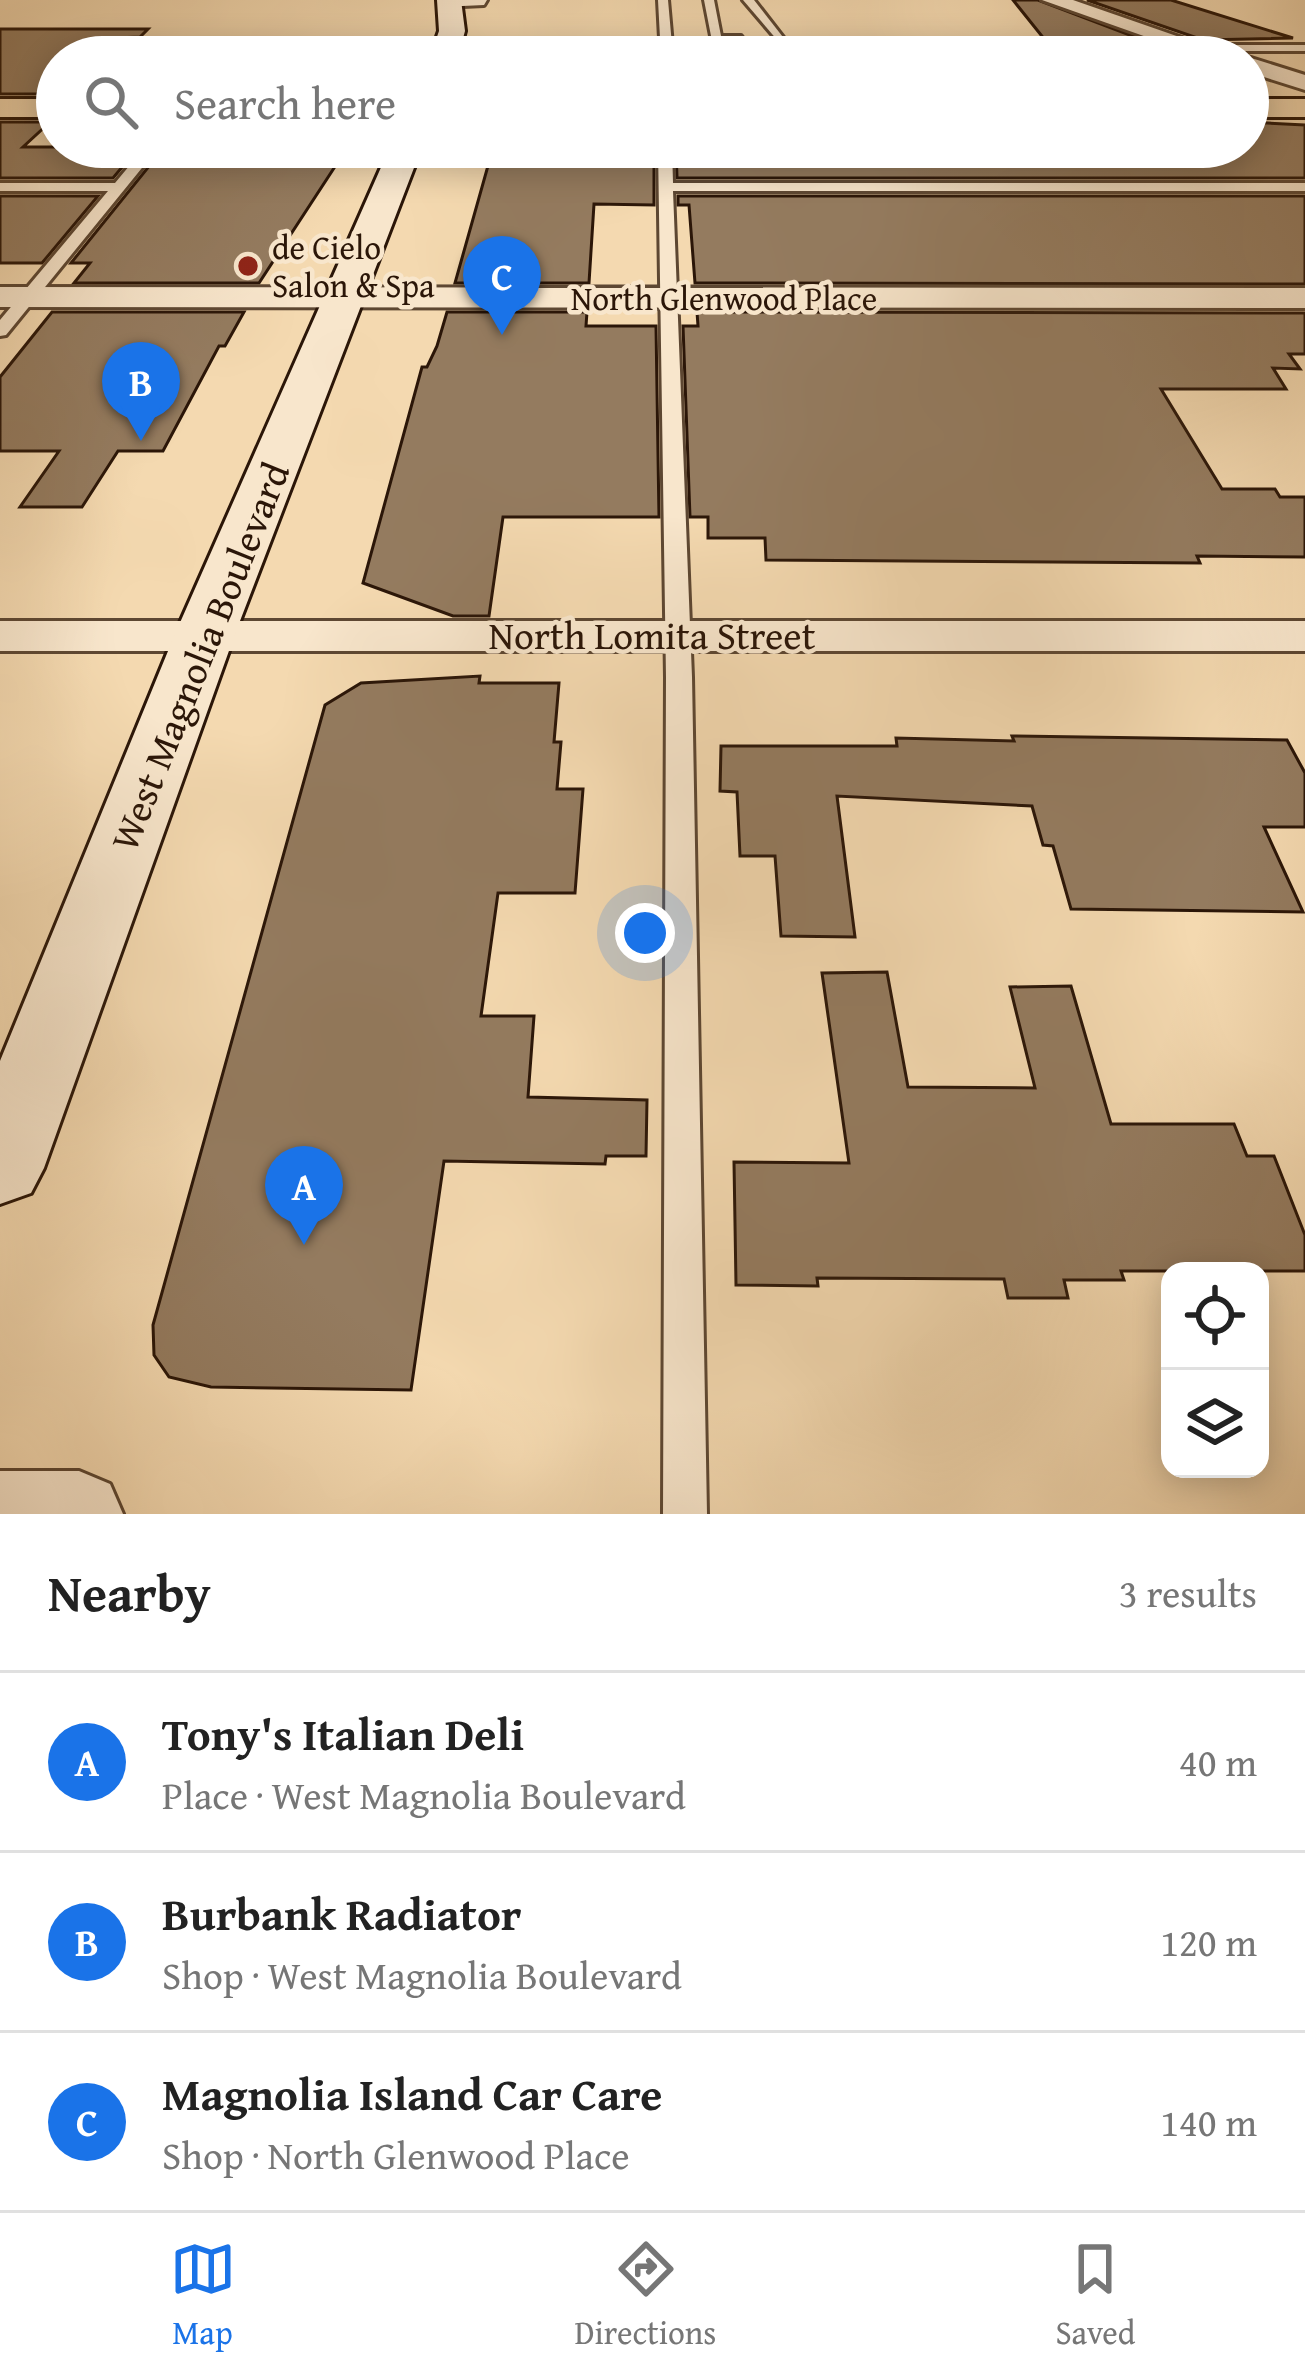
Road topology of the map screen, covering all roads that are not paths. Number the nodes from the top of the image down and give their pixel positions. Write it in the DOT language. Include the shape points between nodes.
graph roads {
  1 [pos="663,0"];
  2 [pos="709,0"];
  3 [pos="748,0"];
  4 [pos="1052,0"];
  5 [pos="458,1"];
  6 [pos="840,32"];
  7 [pos="450,36"];
  8 [pos="666,36"];
  9 [pos="715,36"];
  10 [pos="779,36"];
  11 [pos="846,36"];
  12 [pos="1162,36"];
  13 [pos="1269,48"];
  14 [pos="1305,48"];
  15 [pos="1269,66"];
  16 [pos="1305,67"];
  17 [pos="1269,71"];
  18 [pos="1305,83"];
  19 [pos="0,108"];
  20 [pos="36,108"];
  21 [pos="1269,109"];
  22 [pos="1305,109"];
  23 [pos="135,168"];
  24 [pos="397,168"];
  25 [pos="665,168"];
  26 [pos="0,187"];
  27 [pos="119,187"];
  28 [pos="665,188"];
  29 [pos="1305,188"];
  30 [pos="15,297"];
  31 [pos="343,298"];
  32 [pos="666,298"];
  33 [pos="1305,298"];
  34 [pos="0,331"];
  35 [pos="206,634"];
  36 [pos="678,635"];
  37 [pos="0,636"];
  38 [pos="1305,636"];
  39 [pos="0,1168"];
  40 [pos="0,1514"];
  41 [pos="79,1514"];
  42 [pos="685,1514"];
  1 -- 8 [label="lane"];
  2 -- 9 [label="lane"];
  3 -- 10 [label="lane"];
  4 -- 12 [label="street"];
  5 -- 7 [label="main road"];
  6 -- 11 [label="lane"];
  13 -- 14 [label="lane"];
  15 -- 16 [label="lane"];
  17 -- 18 [label="street"];
  19 -- 20 [label="main road"];
  21 -- 22 [label="main road"];
  23 -- 27 [label="lane"];
  24 -- 31 [label="main road, West Magnolia Boulevard"];
  25 -- 28 [label="lane"];
  26 -- 27 [label="lane"];
  27 -- 30 [label="lane"];
  28 -- 29 [label="lane"];
  28 -- 32 [label="lane"];
  30 -- 31 [label="street, North Glenwood Place"];
  30 -- 34 [label="lane"];
  31 -- 32 [label="street, North Glenwood Place"];
  31 -- 35 [label="main road, West Magnolia Boulevard"];
  32 -- 33 [label="street, North Glenwood Place"];
  32 -- 36 [label="lane"];
  35 -- 36 [label="street, North Lomita Street"];
  35 -- 37 [label="street, North Lomita Street"];
  35 -- 39 [label="main road, West Magnolia Boulevard"];
  36 -- 38 [label="street, North Lomita Street"];
  36 -- 42 [label="lane"];
  40 -- 41 [label="street"];
}
